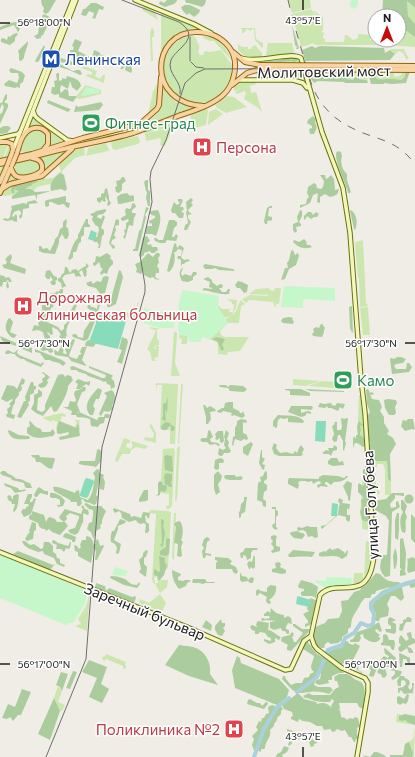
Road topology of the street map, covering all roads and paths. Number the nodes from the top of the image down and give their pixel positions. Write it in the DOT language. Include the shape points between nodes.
graph roads {
  1 [pos="74,0"];
  2 [pos="137,1"];
  3 [pos="214,35"];
  4 [pos="232,51"];
  5 [pos="239,58"];
  6 [pos="415,66"];
  7 [pos="260,67"];
  8 [pos="415,70"];
  9 [pos="161,76"];
  10 [pos="236,81"];
  11 [pos="305,82"];
  12 [pos="232,85"];
  13 [pos="204,106"];
  14 [pos="33,110"];
  15 [pos="148,117"];
  16 [pos="150,126"];
  17 [pos="23,132"];
  18 [pos="0,138"];
  19 [pos="74,141"];
  20 [pos="0,142"];
  21 [pos="77,146"];
  22 [pos="42,150"];
  23 [pos="14,152"];
  24 [pos="30,157"];
  25 [pos="0,161"];
  26 [pos="0,164"];
  27 [pos="10,166"];
  28 [pos="0,182"];
  29 [pos="1,191"];
  30 [pos="0,552"];
  31 [pos="311,636"];
  32 [pos="289,670"];
  33 [pos="357,757"];
  1 -- 14 [label="street"];
  1 -- 17 [label="street"];
  2 -- 3 [label="street"];
  3 -- 4 [label="main road" via="224,41"];
  3 -- 9 [label="main road" via="195,32 176,39 164,54"];
  4 -- 5 [label="main road"];
  4 -- 12 [label="main road" via="235,70"];
  5 -- 7 [label="main road"];
  5 -- 11 [label="street, улица Голубева" via="251,60 296,56 302,61"];
  6 -- 7 [label="main road, Молитовский мост, bridge"];
  7 -- 8 [label="main road, Молитовский мост, bridge"];
  7 -- 10 [label="main road, Молитовский мост"];
  9 -- 13 [label="main road" via="167,88 178,99 191,105"];
  9 -- 15 [label="main road" via="159,105"];
  10 -- 11 [label="street"];
  10 -- 12 [label="main road, Молитовский мост"];
  11 -- 31 [label="street, улица Голубева" via="343,188 351,240 374,541 373,566 368,578 358,586 324,591 318,600"];
  12 -- 13 [label="main road" via="221,97"];
  13 -- 16 [label="main road"];
  14 -- 17 [label="street"];
  14 -- 19 [label="street" via="38,119 67,140"];
  15 -- 16 [label="main road" via="147,122"];
  15 -- 19 [label="main road" via="135,126"];
  16 -- 21 [label="main road"];
  17 -- 18 [label="street"];
  17 -- 22 [label="main road" via="36,127 46,130 49,141"];
  17 -- 23 [label="main road"];
  19 -- 22 [label="main road"];
  20 -- 23 [label="main road" via="12,144"];
  21 -- 24 [label="main road"];
  21 -- 29 [label="main road" via="40,177 10,184"];
  22 -- 25 [label="main road"];
  23 -- 27 [label="main road, bridge"];
  24 -- 26 [label="main road"];
  24 -- 27 [label="main road" via="42,163 42,170 37,175 19,177 13,174"];
  27 -- 28 [label="main road"];
  27 -- 29 [label="main road"];
  30 -- 32 [label="street, Заречный бульвар"];
  31 -- 32 [label="street, улица Голубева" via="304,641"];
  31 -- 33 [label="street" via="316,649 332,662 367,681 368,692"];
}
